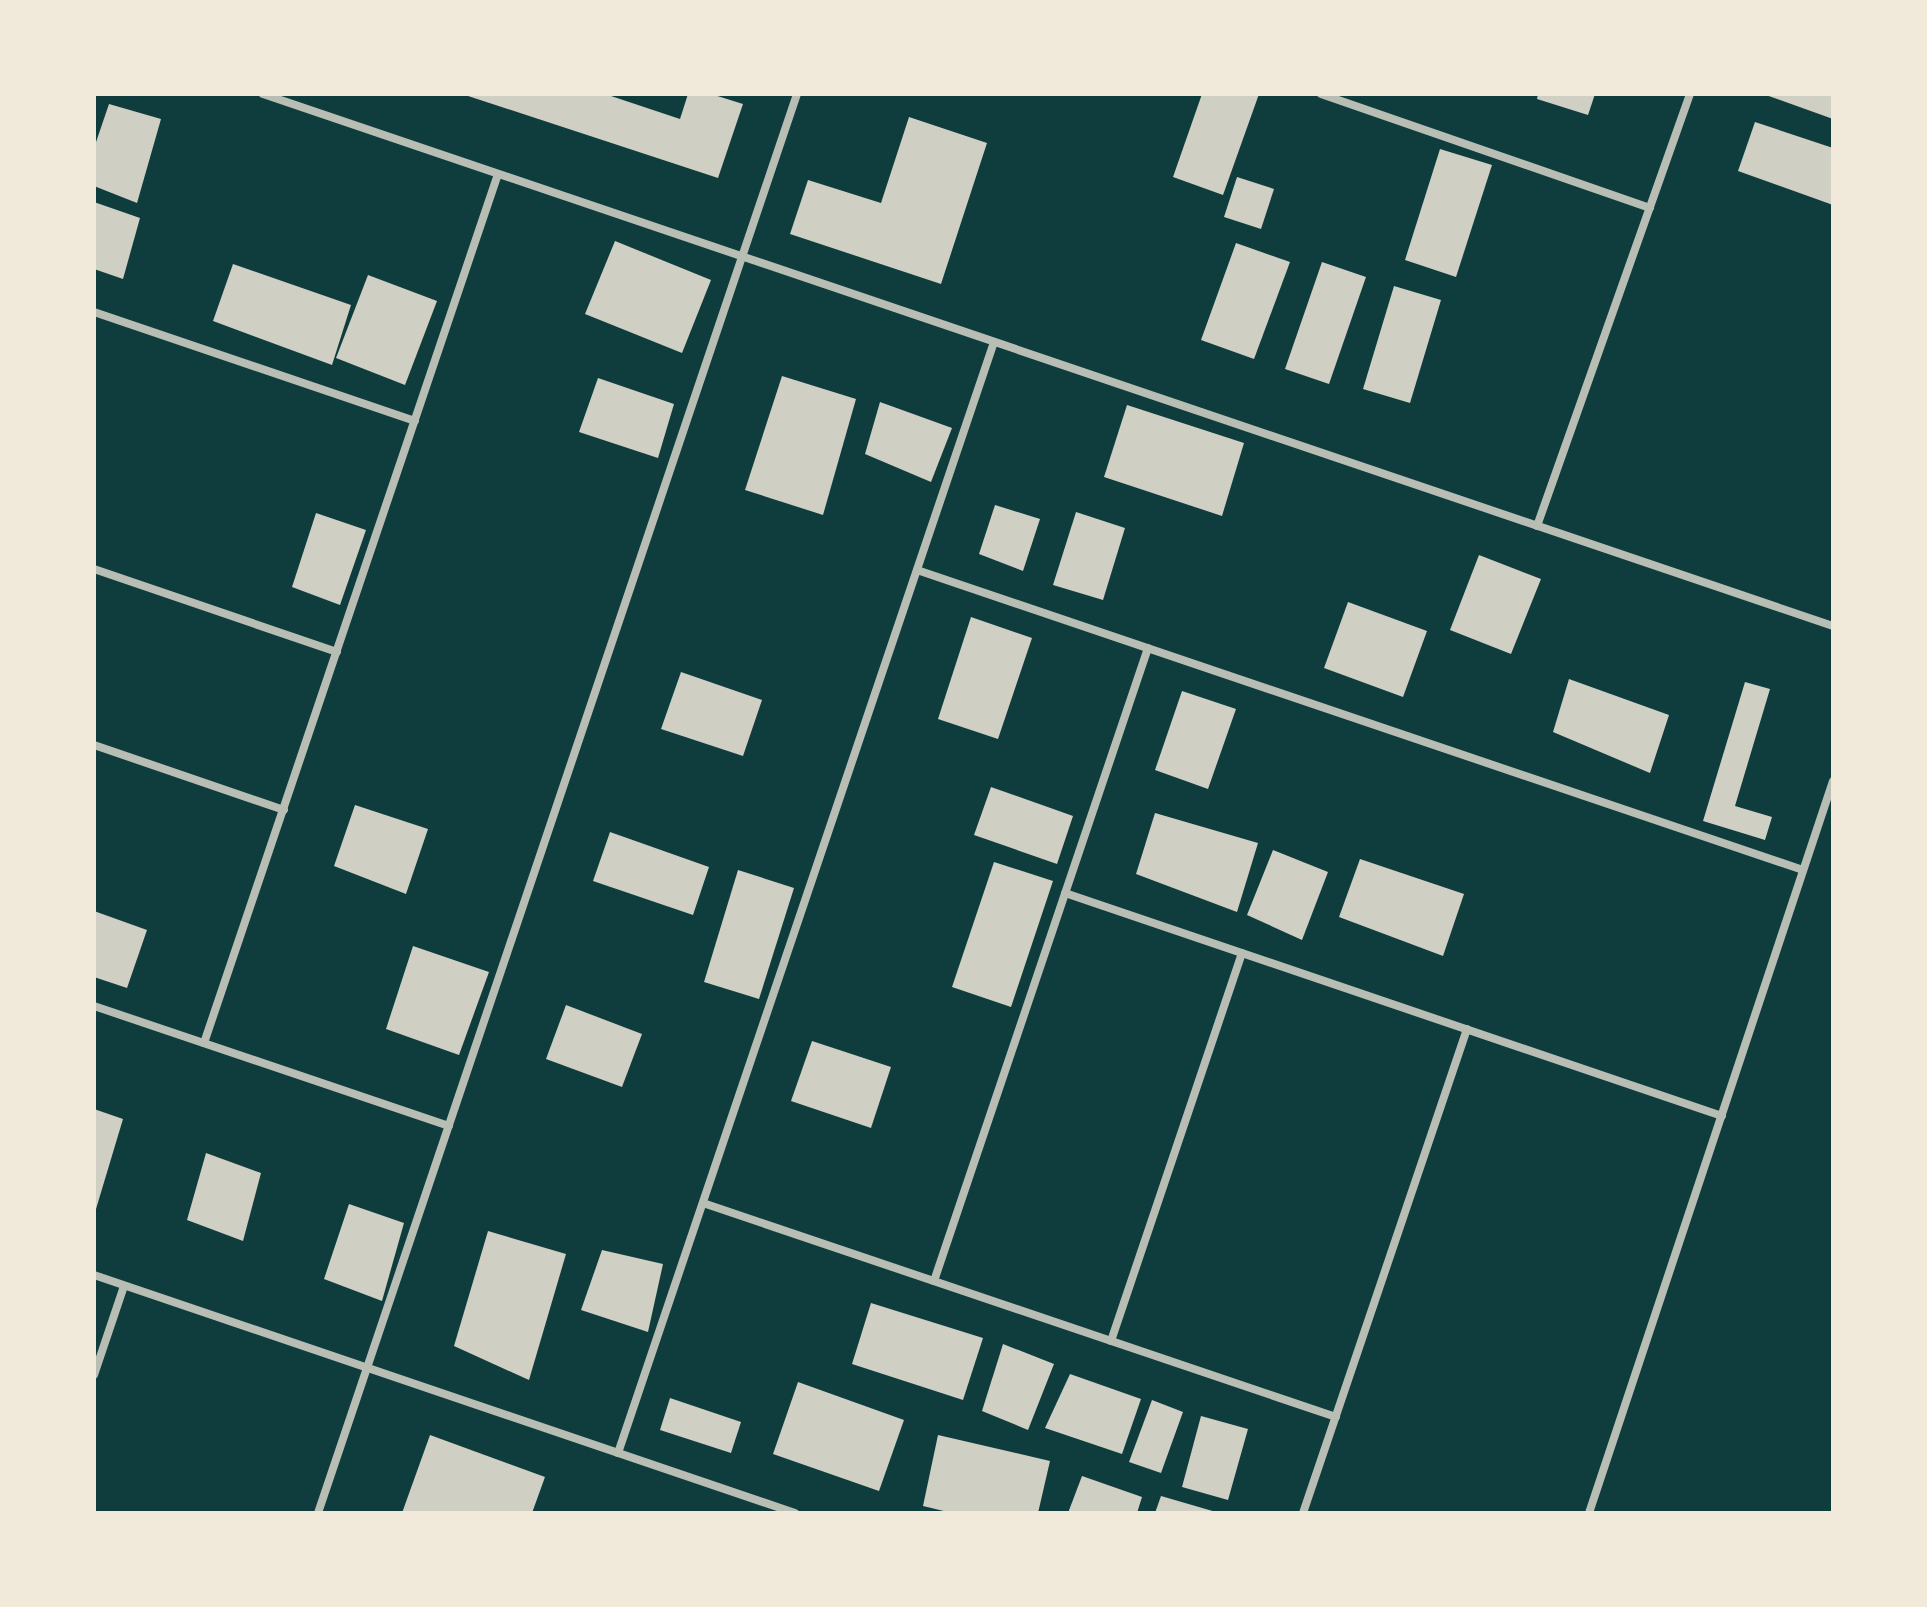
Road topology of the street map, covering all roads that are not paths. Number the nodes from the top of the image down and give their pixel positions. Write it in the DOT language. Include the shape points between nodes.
graph roads {
  1 [pos="263,94"];
  2 [pos="797,94"];
  3 [pos="1321,94"];
  4 [pos="1690,94"];
  5 [pos="498,174"];
  6 [pos="1650,208"];
  7 [pos="743,256"];
  8 [pos="94,312"];
  9 [pos="994,342"];
  10 [pos="415,421"];
  11 [pos="1537,526"];
  12 [pos="94,569"];
  13 [pos="917,570"];
  14 [pos="1833,626"];
  15 [pos="1148,648"];
  16 [pos="337,652"];
  17 [pos="94,745"];
  18 [pos="1833,781"];
  19 [pos="284,810"];
  20 [pos="1803,870"];
  21 [pos="1065,893"];
  22 [pos="1242,953"];
  23 [pos="94,1006"];
  24 [pos="1467,1029"];
  25 [pos="204,1043"];
  26 [pos="1722,1116"];
  27 [pos="449,1126"];
  28 [pos="703,1203"];
  29 [pos="94,1275"];
  30 [pos="934,1281"];
  31 [pos="124,1286"];
  32 [pos="1111,1341"];
  33 [pos="367,1368"];
  34 [pos="94,1375"];
  35 [pos="1336,1417"];
  36 [pos="618,1453"];
  37 [pos="318,1513"];
  38 [pos="795,1513"];
  39 [pos="1303,1513"];
  40 [pos="1589,1513"];
  1 -- 5 [label="street"];
  2 -- 7 [label="street"];
  3 -- 6 [label="street"];
  4 -- 6 [label="street"];
  5 -- 7 [label="street"];
  5 -- 10 [label="street"];
  6 -- 11 [label="street"];
  7 -- 9 [label="street"];
  7 -- 27 [label="street"];
  8 -- 10 [label="street"];
  9 -- 11 [label="street"];
  9 -- 13 [label="street"];
  10 -- 16 [label="street"];
  11 -- 14 [label="street"];
  12 -- 16 [label="street"];
  13 -- 15 [label="street"];
  13 -- 28 [label="street"];
  15 -- 20 [label="street"];
  15 -- 21 [label="street"];
  16 -- 19 [label="street"];
  17 -- 19 [label="street"];
  18 -- 20 [label="street"];
  19 -- 25 [label="street"];
  20 -- 26 [label="street"];
  21 -- 22 [label="street"];
  21 -- 30 [label="street"];
  22 -- 24 [label="street"];
  22 -- 32 [label="street"];
  23 -- 25 [label="street"];
  24 -- 26 [label="street"];
  24 -- 35 [label="street"];
  25 -- 27 [label="street"];
  26 -- 40 [label="street"];
  27 -- 33 [label="street"];
  28 -- 30 [label="street"];
  28 -- 36 [label="street"];
  29 -- 31 [label="street"];
  30 -- 32 [label="street"];
  31 -- 33 [label="street"];
  31 -- 34 [label="street"];
  32 -- 35 [label="street"];
  33 -- 36 [label="street"];
  33 -- 37 [label="street"];
  35 -- 39 [label="street"];
  36 -- 38 [label="street"];
}
